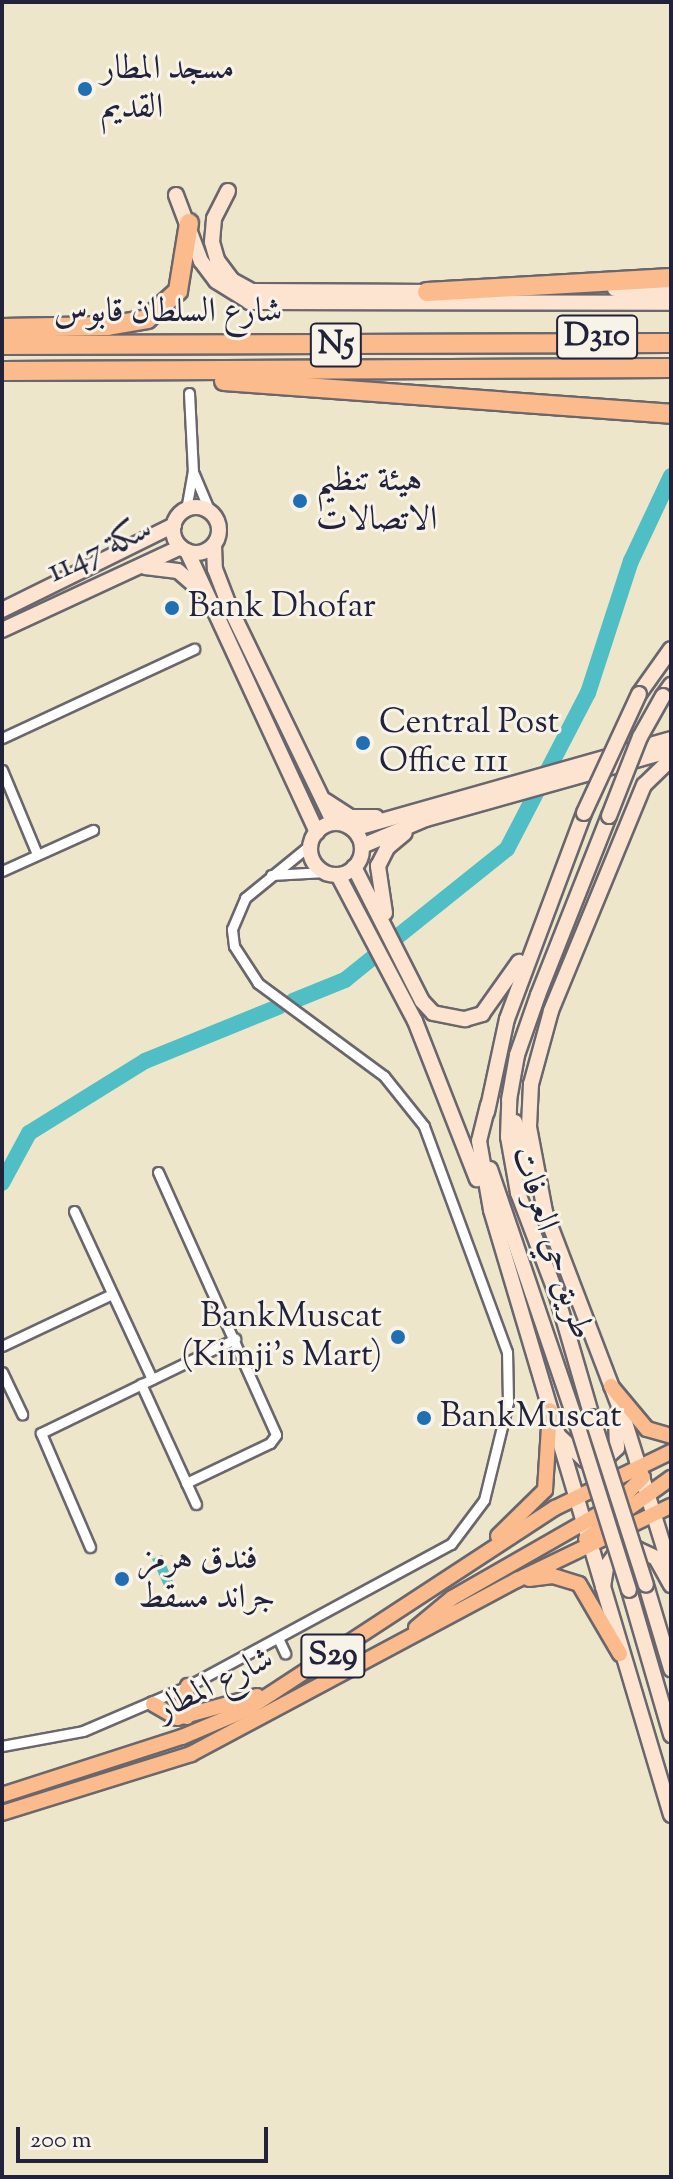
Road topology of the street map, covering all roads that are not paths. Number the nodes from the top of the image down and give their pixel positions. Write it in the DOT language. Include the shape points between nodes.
graph roads {
  1 [pos="228,191"];
  2 [pos="176,195"];
  3 [pos="189,223"];
  4 [pos="671,278"];
  5 [pos="671,289"];
  6 [pos="427,292"];
  7 [pos="485,294"];
  8 [pos="671,303"];
  9 [pos="2,328"];
  10 [pos="671,331"];
  11 [pos="522,343"];
  12 [pos="671,343"];
  13 [pos="2,345"];
  14 [pos="671,368"];
  15 [pos="81,370"];
  16 [pos="2,371"];
  17 [pos="189,393"];
  18 [pos="588,406"];
  19 [pos="671,406"];
  20 [pos="671,414"];
  21 [pos="193,472"];
  22 [pos="186,510"];
  23 [pos="210,512"];
  24 [pos="174,525"];
  25 [pos="214,545"];
  26 [pos="184,549"];
  27 [pos="133,569"];
  28 [pos="207,597"];
  29 [pos="2,610"];
  30 [pos="2,630"];
  31 [pos="194,649"];
  32 [pos="671,649"];
  33 [pos="667,691"];
  34 [pos="2,738"];
  35 [pos="671,739"];
  36 [pos="671,750"];
  37 [pos="671,759"];
  38 [pos="2,770"];
  39 [pos="574,771"];
  40 [pos="515,787"];
  41 [pos="316,792"];
  42 [pos="396,814"];
  43 [pos="426,819"];
  44 [pos="334,823"];
  45 [pos="353,829"];
  46 [pos="93,830"];
  47 [pos="314,838"];
  48 [pos="362,846"];
  49 [pos="37,854"];
  50 [pos="354,867"];
  51 [pos="2,871"];
  52 [pos="332,873"];
  53 [pos="271,875"];
  54 [pos="540,923"];
  55 [pos="397,952"];
  56 [pos="509,1100"];
  57 [pos="488,1105"];
  58 [pos="158,1172"];
  59 [pos="491,1210"];
  60 [pos="74,1211"];
  61 [pos="545,1212"];
  62 [pos="112,1294"];
  63 [pos="235,1339"];
  64 [pos="3,1342"];
  65 [pos="2,1372"];
  66 [pos="152,1379"];
  67 [pos="141,1384"];
  68 [pos="611,1386"];
  69 [pos="550,1410"];
  70 [pos="22,1414"];
  71 [pos="556,1433"];
  72 [pos="671,1436"];
  73 [pos="671,1452"];
  74 [pos="642,1472"];
  75 [pos="671,1478"];
  76 [pos="186,1483"];
  77 [pos="649,1493"];
  78 [pos="574,1497"];
  79 [pos="196,1504"];
  80 [pos="671,1506"];
  81 [pos="655,1514"];
  82 [pos="585,1537"];
  83 [pos="90,1547"];
  84 [pos="474,1560"];
  85 [pos="671,1570"];
  86 [pos="517,1580"];
  87 [pos="671,1585"];
  88 [pos="603,1595"];
  89 [pos="278,1638"];
  90 [pos="398,1644"];
  91 [pos="285,1653"];
  92 [pos="620,1654"];
  93 [pos="671,1669"];
  94 [pos="188,1686"];
  95 [pos="284,1687"];
  96 [pos="153,1704"];
  97 [pos="187,1717"];
  98 [pos="671,1735"];
  99 [pos="2,1746"];
  100 [pos="2,1795"];
  101 [pos="37,1803"];
  102 [pos="2,1813"];
  103 [pos="671,1815"];
  104 [pos="2,1823"];
  1 -- 6 [label="main road" via="214,219 212,242 232,280 252,291"];
  2 -- 3 [label="main road"];
  3 -- 7 [label="main road" via="201,261 216,281 249,302"];
  3 -- 9 [label="highway" via="178,291 147,319 108,326"];
  4 -- 7 [label="highway"];
  5 -- 7 [label="main road"];
  6 -- 7 [label="highway"];
  7 -- 8 [label="main road"];
  10 -- 11 [label="highway, D310"];
  11 -- 12 [label="highway, شارع السلطان قابوس / N5"];
  11 -- 13 [label="highway, شارع السلطان قابوس / N5"];
  14 -- 15 [label="highway, شارع السلطان قابوس / N5"];
  15 -- 16 [label="highway, شارع السلطان قابوس / N5"];
  15 -- 18 [label="highway"];
  17 -- 21 [label="street"];
  18 -- 19 [label="highway"];
  18 -- 20 [label="highway"];
  21 -- 22 [label="street"];
  21 -- 23 [label="street"];
  22 -- 23 [label="main road"];
  22 -- 24 [label="main road"];
  23 -- 25 [label="main road" via="219,524"];
  24 -- 26 [label="main road"];
  24 -- 29 [label="main road, سكة 1147"];
  25 -- 26 [label="main road" via="202,552"];
  25 -- 41 [label="main road" via="215,569 229,606"];
  26 -- 27 [label="main road, سكة 1147"];
  26 -- 28 [label="main road"];
  27 -- 28 [label="main road" via="168,567 188,577"];
  27 -- 30 [label="main road, سكة 1147"];
  28 -- 47 [label="main road"];
  31 -- 34 [label="street"];
  32 -- 54 [label="main road, طريق حي العرفات, bridge" via="639,694"];
  33 -- 56 [label="main road, طريق حي العرفات, bridge" via="640,737 538,995 517,1055"];
  35 -- 39 [label="main road"];
  36 -- 39 [label="main road"];
  37 -- 61 [label="main road" via="644,785 536,1054 529,1127"];
  38 -- 49 [label="street"];
  39 -- 40 [label="main road"];
  40 -- 42 [label="main road"];
  40 -- 43 [label="main road"];
  41 -- 42 [label="main road" via="351,817"];
  41 -- 44 [label="main road"];
  42 -- 45 [label="main road"];
  43 -- 48 [label="main road"];
  43 -- 55 [label="main road" via="387,848 378,866 380,898"];
  44 -- 45 [label="main road"];
  44 -- 47 [label="main road"];
  45 -- 48 [label="main road"];
  46 -- 49 [label="street"];
  47 -- 52 [label="main road" via="312,857"];
  47 -- 53 [label="street"];
  48 -- 50 [label="main road"];
  49 -- 51 [label="street"];
  50 -- 52 [label="main road"];
  50 -- 55 [label="main road"];
  52 -- 53 [label="street"];
  52 -- 59 [label="main road" via="415,1021"];
  53 -- 89 [label="street" via="251,890 236,914 232,929 237,957 258,983 384,1076 424,1126 503,1334 509,1385 484,1500 451,1544"];
  54 -- 55 [label="main road" via="490,1006 465,1019 433,1013"];
  54 -- 57 [label="main road, طريق حي العرفات" via="507,1019"];
  56 -- 61 [label="main road" via="522,1157"];
  56 -- 93 [label="main road, طريق حي العرفات, bridge" via="508,1137 518,1193 556,1293"];
  57 -- 59 [label="main road" via="479,1141"];
  57 -- 98 [label="main road, طريق حي العرفات, bridge" via="490,1169 576,1421"];
  58 -- 63 [label="street"];
  59 -- 69 [label="main road"];
  60 -- 62 [label="street"];
  61 -- 68 [label="main road"];
  62 -- 64 [label="street"];
  62 -- 66 [label="street"];
  63 -- 66 [label="street"];
  63 -- 76 [label="street" via="276,1435 270,1443"];
  65 -- 70 [label="street"];
  66 -- 67 [label="street"];
  67 -- 76 [label="street"];
  67 -- 83 [label="street" via="41,1433"];
  68 -- 71 [label="main road" via="619,1438 609,1460 585,1460"];
  68 -- 72 [label="main road" via="647,1429"];
  68 -- 74 [label="main road"];
  69 -- 71 [label="main road"];
  69 -- 84 [label="main road" via="545,1490"];
  71 -- 78 [label="main road"];
  73 -- 74 [label="main road, S29"];
  74 -- 77 [label="main road"];
  74 -- 78 [label="main road, شارع المطار / S29"];
  74 -- 82 [label="main road"];
  75 -- 77 [label="main road"];
  76 -- 79 [label="street"];
  77 -- 81 [label="main road"];
  77 -- 82 [label="main road"];
  78 -- 82 [label="main road"];
  78 -- 84 [label="main road, شارع المطار / S29"];
  80 -- 81 [label="main road, S29"];
  81 -- 82 [label="main road, شارع المطار / S29"];
  81 -- 85 [label="main road"];
  82 -- 86 [label="main road, شارع المطار / S29"];
  82 -- 88 [label="main road"];
  82 -- 90 [label="main road" via="452,1598"];
  84 -- 95 [label="main road, شارع المطار / S29"];
  86 -- 90 [label="main road, شارع المطار / S29"];
  86 -- 92 [label="main road" via="553,1576 579,1584"];
  87 -- 88 [label="main road" via="656,1558 628,1549 606,1567"];
  88 -- 92 [label="main road"];
  89 -- 91 [label="street"];
  89 -- 94 [label="street"];
  90 -- 101 [label="main road, شارع المطار / S29" via="191,1754"];
  92 -- 103 [label="main road"];
  94 -- 96 [label="street"];
  94 -- 97 [label="main road" via="183,1701"];
  95 -- 97 [label="main road"];
  95 -- 100 [label="main road, شارع المطار / S29" via="182,1737"];
  96 -- 97 [label="main road" via="172,1717"];
  96 -- 99 [label="street" via="83,1731"];
  101 -- 102 [label="main road, شارع المطار / S29"];
  101 -- 104 [label="main road"];
}
